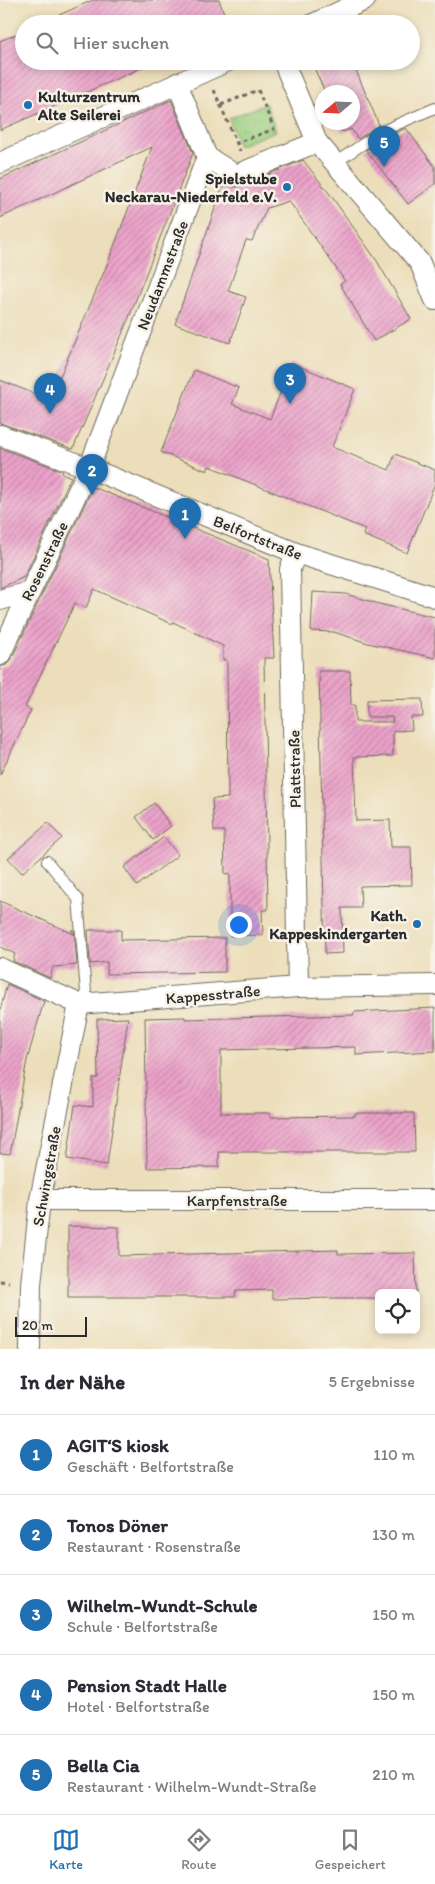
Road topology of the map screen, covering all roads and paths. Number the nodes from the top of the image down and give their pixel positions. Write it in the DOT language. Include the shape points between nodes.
graph roads {
  1 [pos="366,0"];
  2 [pos="333,15"];
  3 [pos="287,70"];
  4 [pos="206,71"];
  5 [pos="177,83"];
  6 [pos="220,105"];
  7 [pos="435,108"];
  8 [pos="317,142"];
  9 [pos="236,143"];
  10 [pos="207,157"];
  11 [pos="0,163"];
  12 [pos="335,163"];
  13 [pos="248,170"];
  14 [pos="427,260"];
  15 [pos="435,300"];
  16 [pos="0,434"];
  17 [pos="89,468"];
  18 [pos="296,553"];
  19 [pos="29,592"];
  20 [pos="435,597"];
  21 [pos="0,600"];
  22 [pos="0,655"];
  23 [pos="48,861"];
  24 [pos="0,968"];
  25 [pos="435,985"];
  26 [pos="298,987"];
  27 [pos="83,1004"];
  28 [pos="40,1200"];
  29 [pos="435,1200"];
  30 [pos="30,1349"];
  1 -- 2 [label="street"];
  3 -- 8 [label="street"];
  4 -- 5 [label="street"];
  4 -- 6 [label="path"];
  5 -- 10 [label="street"];
  5 -- 11 [label="street"];
  6 -- 9 [label="path"];
  6 -- 9 [label="path" via="258,90 274,129"];
  7 -- 12 [label="lane" via="382,131"];
  8 -- 12 [label="street"];
  8 -- 13 [label="street"];
  9 -- 13 [label="path"];
  10 -- 13 [label="street" via="236,175"];
  10 -- 17 [label="street, Neudammstraße"];
  12 -- 14 [label="street"];
  14 -- 15 [label="street"];
  16 -- 17 [label="street, Belfortstraße"];
  17 -- 18 [label="street, Belfortstraße"];
  17 -- 19 [label="street, Rosenstraße"];
  18 -- 20 [label="street, Belfortstraße"];
  18 -- 26 [label="street, Plattstraße" via="290,569"];
  19 -- 21 [label="street"];
  19 -- 22 [label="street, Rosenstraße"];
  23 -- 27 [label="lane" via="78,899"];
  24 -- 27 [label="street, Kappesstraße"];
  25 -- 26 [label="street, Kappesstraße"];
  26 -- 27 [label="street, Kappesstraße"];
  27 -- 28 [label="street, Schwingstraße"];
  28 -- 29 [label="street, Karpfenstraße"];
  28 -- 30 [label="street, Schwingstraße" via="31,1284"];
}
